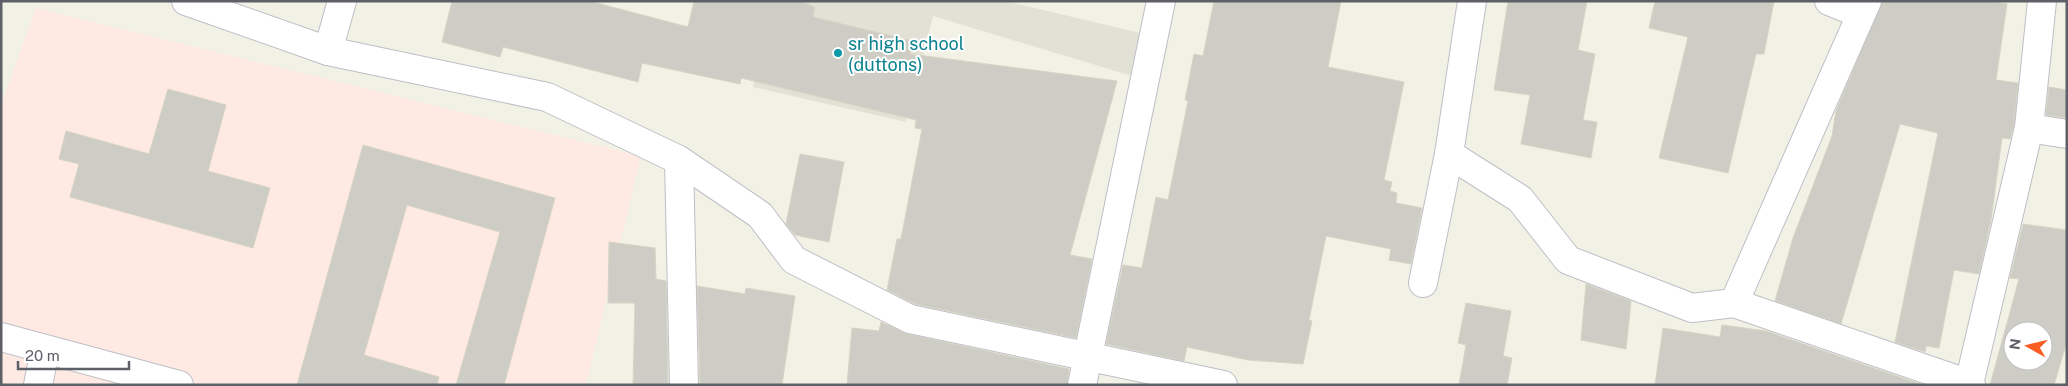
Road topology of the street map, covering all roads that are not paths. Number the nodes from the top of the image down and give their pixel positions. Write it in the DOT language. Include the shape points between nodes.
graph roads {
  1 [pos="186,1"];
  2 [pos="342,1"];
  3 [pos="1161,1"];
  4 [pos="1472,1"];
  5 [pos="1829,1"];
  6 [pos="2042,1"];
  7 [pos="1864,8"];
  8 [pos="328,51"];
  9 [pos="2029,128"];
  10 [pos="2067,134"];
  11 [pos="1449,154"];
  12 [pos="679,160"];
  13 [pos="1423,283"];
  14 [pos="1734,303"];
  15 [pos="1,337"];
  16 [pos="45,350"];
  17 [pos="1087,356"];
  18 [pos="1970,384"];
  19 [pos="38,385"];
  20 [pos="180,385"];
  21 [pos="684,385"];
  22 [pos="1082,385"];
  23 [pos="1223,385"];
  1 -- 8 [label="street"];
  2 -- 8 [label="street"];
  3 -- 17 [label="street"];
  4 -- 11 [label="street"];
  5 -- 7 [label="street"];
  6 -- 9 [label="street"];
  7 -- 14 [label="street"];
  8 -- 12 [label="street" via="547,97"];
  9 -- 10 [label="street"];
  9 -- 18 [label="street"];
  11 -- 13 [label="street"];
  11 -- 14 [label="street" via="1520,198 1568,260 1692,308"];
  12 -- 17 [label="street" via="760,215 794,260 910,319"];
  12 -- 21 [label="street"];
  14 -- 18 [label="street"];
  15 -- 16 [label="street"];
  16 -- 19 [label="street"];
  16 -- 20 [label="street"];
  17 -- 22 [label="street"];
  17 -- 23 [label="street"];
}
